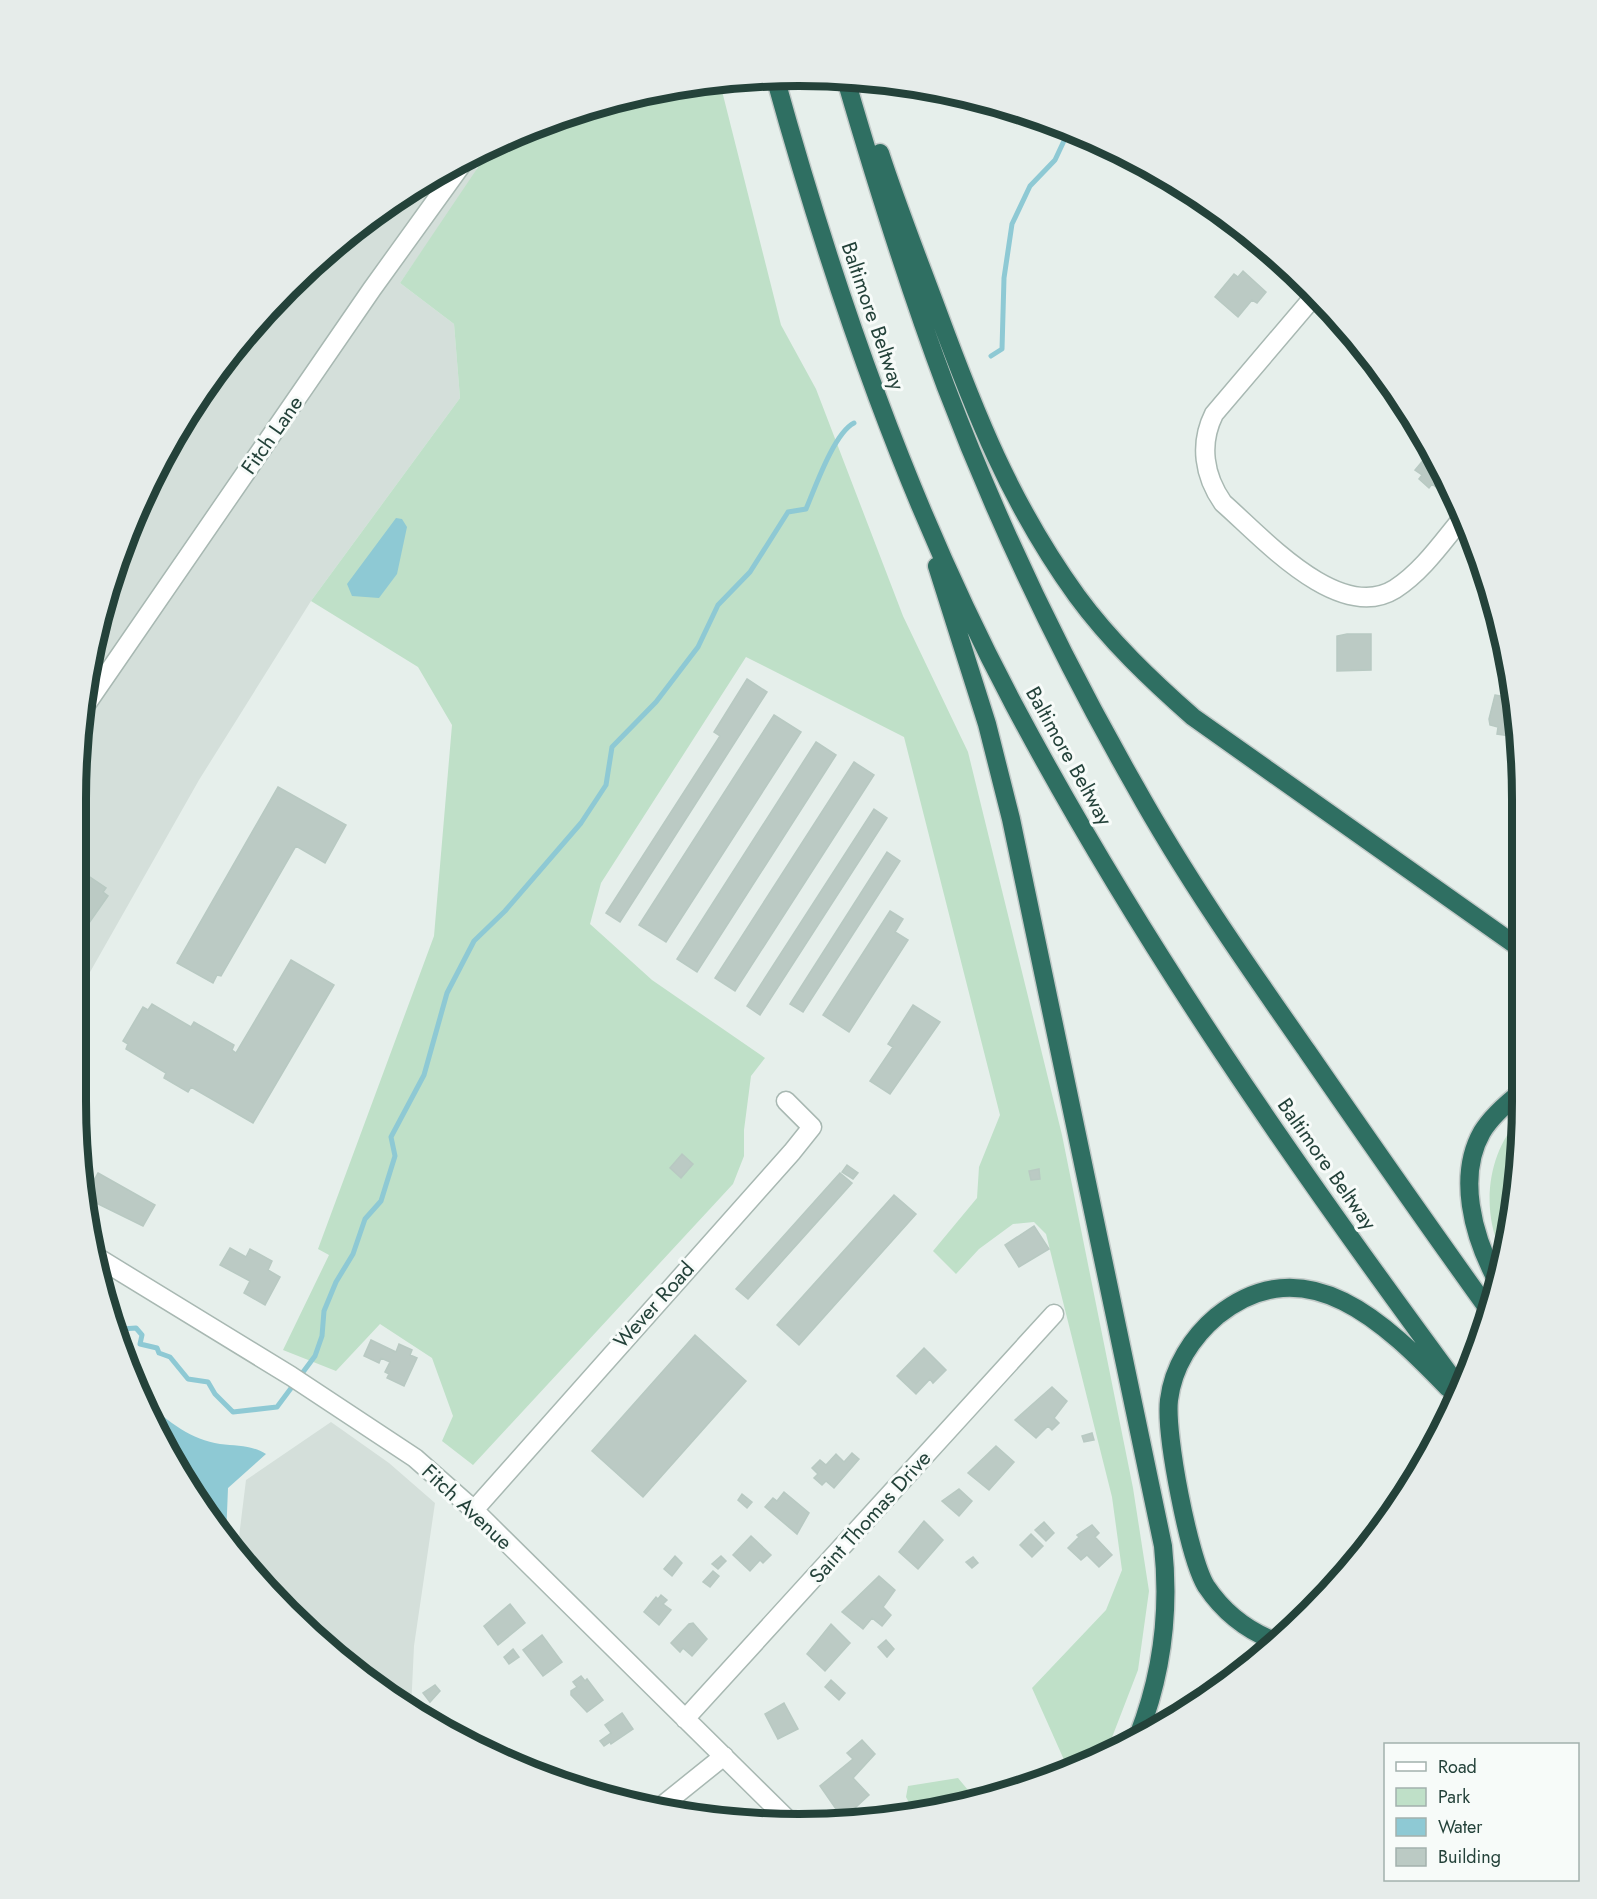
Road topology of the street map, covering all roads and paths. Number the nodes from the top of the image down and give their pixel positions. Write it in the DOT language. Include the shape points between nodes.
graph roads {
  1 [pos="778,86"];
  2 [pos="848,87"];
  3 [pos="859,88"];
  4 [pos="455,174"];
  5 [pos="1309,300"];
  6 [pos="921,506"];
  7 [pos="1456,525"];
  8 [pos="94,693"];
  9 [pos="1512,943"];
  10 [pos="786,1101"];
  11 [pos="1512,1101"];
  12 [pos="104,1262"];
  13 [pos="1491,1269"];
  14 [pos="1482,1302"];
  15 [pos="1054,1314"];
  16 [pos="1454,1380"];
  17 [pos="1449,1390"];
  18 [pos="474,1510"];
  19 [pos="1268,1638"];
  20 [pos="685,1719"];
  21 [pos="1142,1725"];
  22 [pos="724,1756"];
  23 [pos="668,1801"];
  24 [pos="781,1813"];
  1 -- 6 [label="highway, Baltimore Beltway" via="852,331"];
  2 -- 14 [label="highway, Baltimore Beltway" via="887,218 947,391 1029,582 1073,672 1136,788 1204,898"];
  3 -- 9 [label="highway" via="981,427 1037,538 1078,598 1154,682 1193,717"];
  4 -- 8 [label="street, Fitch Lane"];
  5 -- 7 [label="street" via="1214,414 1208,426 1205,457 1213,489 1223,503 1308,576 1349,596 1369,598 1393,591 1412,577"];
  6 -- 16 [label="highway, Baltimore Beltway" via="1012,702 1147,938 1310,1179"];
  6 -- 21 [label="highway" via="987,724 1011,819 1163,1546 1167,1578 1163,1640"];
  10 -- 18 [label="street, Wever Road" via="812,1127"];
  11 -- 13 [label="highway" via="1482,1131 1470,1172 1474,1222"];
  12 -- 18 [label="street, Fitch Avenue" via="310,1388 415,1458"];
  15 -- 20 [label="street, Saint Thomas Drive"];
  17 -- 19 [label="highway" via="1402,1340 1349,1302 1326,1293 1300,1288 1251,1295 1226,1309 1197,1335 1176,1372 1169,1400 1169,1437 1194,1557 1206,1585 1223,1607 1239,1622"];
  18 -- 20 [label="street, Fitch Avenue"];
  20 -- 22 [label="street, Fitch Avenue"];
  22 -- 23 [label="street"];
  22 -- 24 [label="street, Fitch Avenue"];
}
